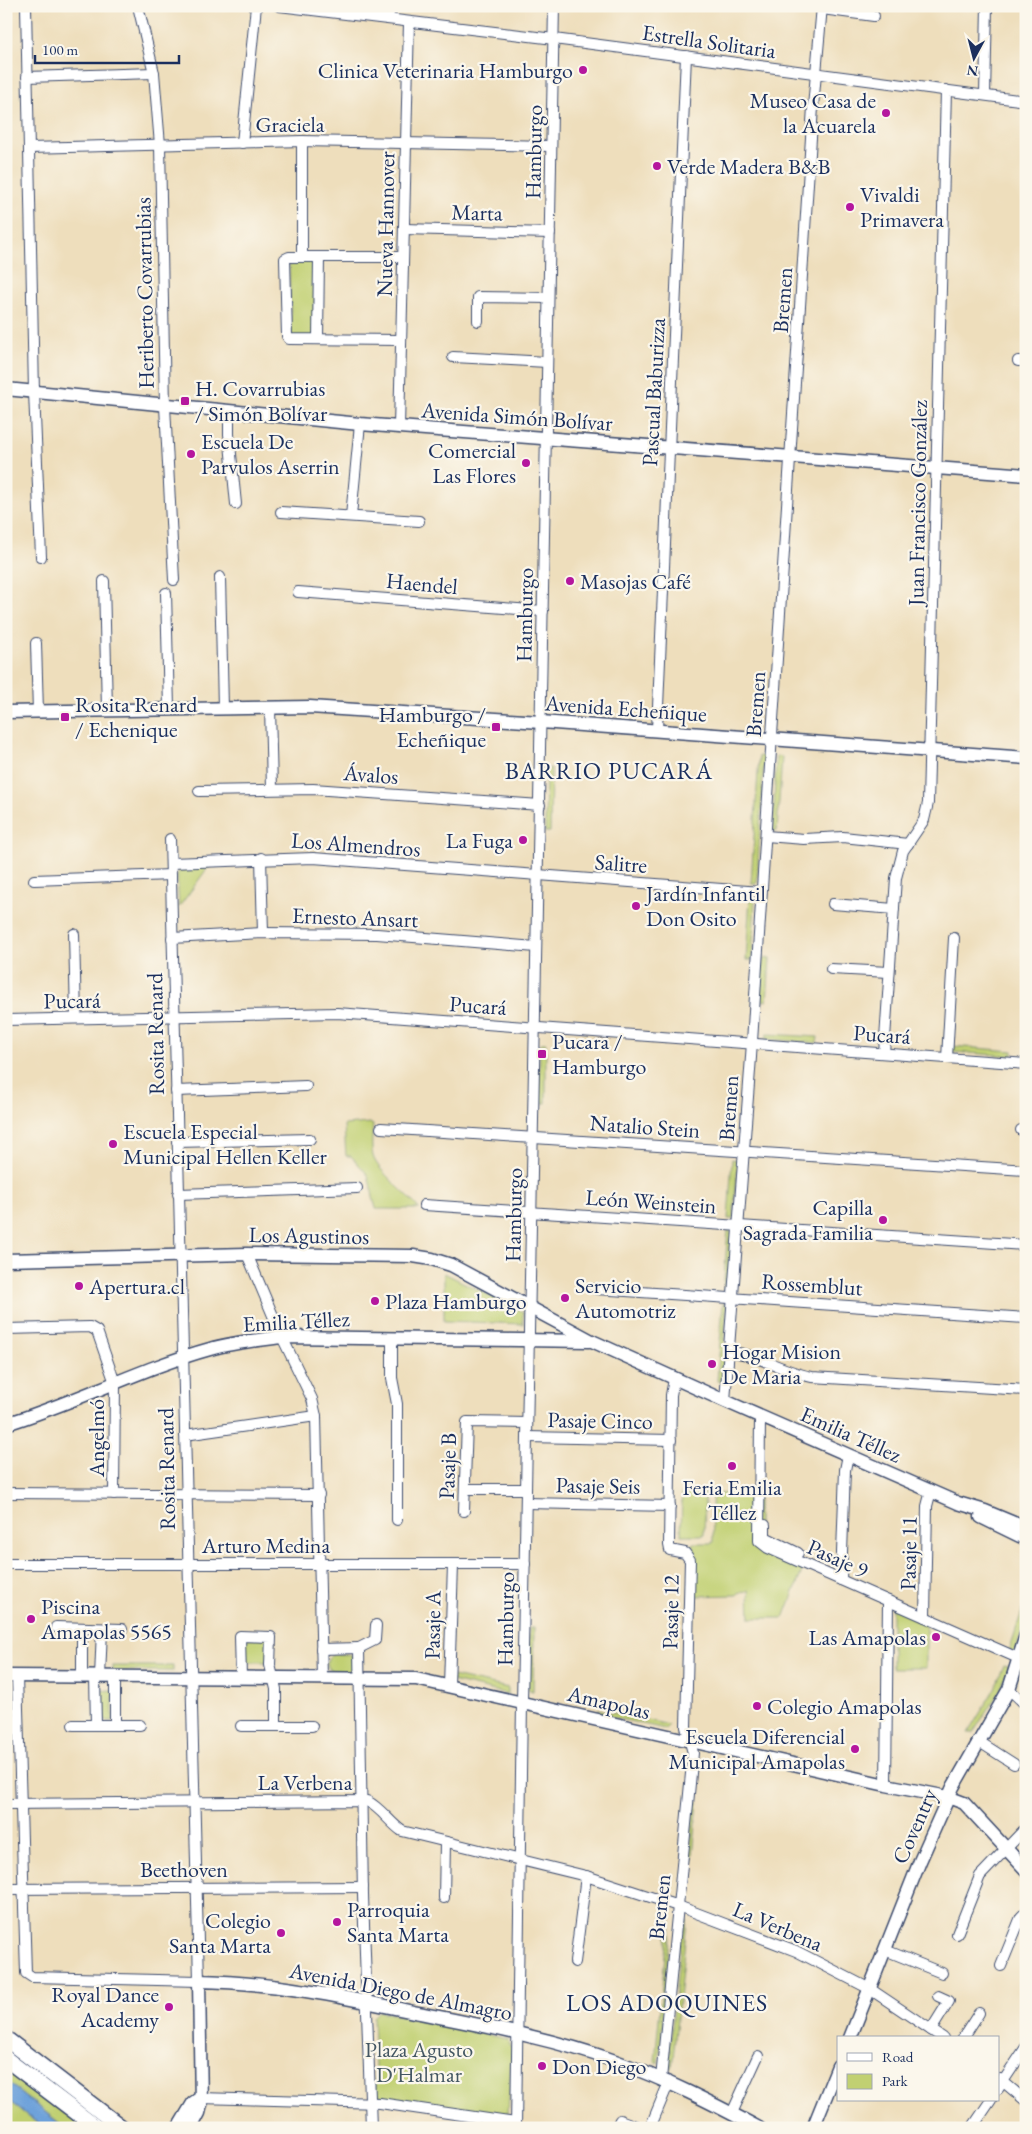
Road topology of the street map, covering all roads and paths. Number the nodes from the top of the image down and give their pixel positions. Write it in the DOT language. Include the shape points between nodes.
graph roads {
  1 [pos="26,6"];
  2 [pos="138,6"];
  3 [pos="256,6"];
  4 [pos="278,6"];
  5 [pos="390,6"];
  6 [pos="554,6"];
  7 [pos="987,6"];
  8 [pos="822,8"];
  9 [pos="874,16"];
  10 [pos="388,19"];
  11 [pos="410,22"];
  12 [pos="554,39"];
  13 [pos="686,56"];
  14 [pos="154,73"];
  15 [pos="815,73"];
  16 [pos="27,77"];
  17 [pos="946,90"];
  18 [pos="985,95"];
  19 [pos="1026,101"];
  20 [pos="302,141"];
  21 [pos="242,143"];
  22 [pos="405,143"];
  23 [pos="160,145"];
  24 [pos="551,146"];
  25 [pos="29,148"];
  26 [pos="404,230"];
  27 [pos="550,233"];
  28 [pos="302,257"];
  29 [pos="319,257"];
  30 [pos="403,257"];
  31 [pos="548,298"];
  32 [pos="478,321"];
  33 [pos="318,339"];
  34 [pos="401,340"];
  35 [pos="453,357"];
  36 [pos="547,362"];
  37 [pos="6,389"];
  38 [pos="34,392"];
  39 [pos="165,406"];
  40 [pos="229,411"];
  41 [pos="360,424"];
  42 [pos="399,427"];
  43 [pos="546,439"];
  44 [pos="669,447"];
  45 [pos="791,457"];
  46 [pos="937,468"];
  47 [pos="1026,475"];
  48 [pos="236,504"];
  49 [pos="281,512"];
  50 [pos="351,516"];
  51 [pos="419,521"];
  52 [pos="41,557"];
  53 [pos="220,577"];
  54 [pos="174,580"];
  55 [pos="104,581"];
  56 [pos="298,592"];
  57 [pos="166,593"];
  58 [pos="543,611"];
  59 [pos="36,643"];
  60 [pos="270,707"];
  61 [pos="169,708"];
  62 [pos="223,708"];
  63 [pos="107,710"];
  64 [pos="6,712"];
  65 [pos="38,712"];
  66 [pos="541,722"];
  67 [pos="656,730"];
  68 [pos="772,739"];
  69 [pos="931,752"];
  70 [pos="1026,758"];
  71 [pos="272,789"];
  72 [pos="199,791"];
  73 [pos="540,805"];
  74 [pos="766,836"];
  75 [pos="170,840"];
  76 [pos="908,844"];
  77 [pos="261,858"];
  78 [pos="170,863"];
  79 [pos="171,875"];
  80 [pos="539,876"];
  81 [pos="34,880"];
  82 [pos="761,892"];
  83 [pos="833,904"];
  84 [pos="894,908"];
  85 [pos="263,933"];
  86 [pos="74,934"];
  87 [pos="172,938"];
  88 [pos="954,938"];
  89 [pos="536,946"];
  90 [pos="831,969"];
  91 [pos="889,972"];
  92 [pos="175,1016"];
  93 [pos="76,1018"];
  94 [pos="6,1020"];
  95 [pos="535,1028"];
  96 [pos="752,1044"];
  97 [pos="884,1053"];
  98 [pos="947,1058"];
  99 [pos="1026,1064"];
  100 [pos="306,1086"];
  101 [pos="176,1091"];
  102 [pos="381,1128"];
  103 [pos="533,1137"];
  104 [pos="310,1139"];
  105 [pos="178,1142"];
  106 [pos="744,1152"];
  107 [pos="1026,1170"];
  108 [pos="356,1188"];
  109 [pos="178,1194"];
  110 [pos="424,1205"];
  111 [pos="531,1211"];
  112 [pos="739,1225"];
  113 [pos="1026,1245"];
  114 [pos="247,1254"];
  115 [pos="180,1256"];
  116 [pos="6,1260"];
  117 [pos="596,1289"];
  118 [pos="734,1298"];
  119 [pos="530,1307"];
  120 [pos="1026,1318"];
  121 [pos="6,1329"];
  122 [pos="282,1337"];
  123 [pos="392,1338"];
  124 [pos="529,1340"];
  125 [pos="592,1341"];
  126 [pos="730,1352"];
  127 [pos="183,1358"];
  128 [pos="674,1379"];
  129 [pos="114,1383"];
  130 [pos="1026,1390"];
  131 [pos="724,1401"];
  132 [pos="316,1416"];
  133 [pos="764,1418"];
  134 [pos="528,1422"];
  135 [pos="6,1424"];
  136 [pos="185,1435"];
  137 [pos="527,1437"];
  138 [pos="671,1440"];
  139 [pos="848,1455"];
  140 [pos="465,1489"];
  141 [pos="526,1489"];
  142 [pos="931,1491"];
  143 [pos="6,1493"];
  144 [pos="114,1494"];
  145 [pos="186,1494"];
  146 [pos="319,1495"];
  147 [pos="526,1503"];
  148 [pos="958,1503"];
  149 [pos="670,1506"];
  150 [pos="464,1511"];
  151 [pos="397,1520"];
  152 [pos="1026,1528"];
  153 [pos="1026,1539"];
  154 [pos="798,1552"];
  155 [pos="188,1563"];
  156 [pos="6,1564"];
  157 [pos="320,1564"];
  158 [pos="525,1564"];
  159 [pos="453,1565"];
  160 [pos="842,1580"];
  161 [pos="888,1601"];
  162 [pos="925,1617"];
  163 [pos="376,1625"];
  164 [pos="56,1627"];
  165 [pos="82,1628"];
  166 [pos="122,1628"];
  167 [pos="102,1629"];
  168 [pos="1026,1635"];
  169 [pos="359,1648"];
  170 [pos="321,1649"];
  171 [pos="1018,1658"];
  172 [pos="11,1676"];
  173 [pos="92,1677"];
  174 [pos="115,1677"];
  175 [pos="190,1678"];
  176 [pos="241,1678"];
  177 [pos="273,1678"];
  178 [pos="322,1678"];
  179 [pos="359,1678"];
  180 [pos="449,1685"];
  181 [pos="1008,1689"];
  182 [pos="522,1703"];
  183 [pos="1026,1705"];
  184 [pos="73,1725"];
  185 [pos="96,1725"];
  186 [pos="115,1725"];
  187 [pos="140,1725"];
  188 [pos="241,1726"];
  189 [pos="276,1726"];
  190 [pos="312,1726"];
  191 [pos="689,1740"];
  192 [pos="978,1741"];
  193 [pos="1014,1764"];
  194 [pos="886,1785"];
  195 [pos="948,1797"];
  196 [pos="362,1800"];
  197 [pos="195,1802"];
  198 [pos="6,1804"];
  199 [pos="21,1804"];
  200 [pos="1026,1828"];
  201 [pos="445,1842"];
  202 [pos="1006,1848"];
  203 [pos="519,1859"];
  204 [pos="1026,1870"];
  205 [pos="586,1876"];
  206 [pos="197,1887"];
  207 [pos="363,1887"];
  208 [pos="6,1889"];
  209 [pos="24,1889"];
  210 [pos="444,1898"];
  211 [pos="678,1906"];
  212 [pos="1026,1912"];
  213 [pos="957,1934"];
  214 [pos="885,1950"];
  215 [pos="575,1962"];
  216 [pos="1001,1966"];
  217 [pos="942,1973"];
  218 [pos="200,1981"];
  219 [pos="870,1989"];
  220 [pos="938,1996"];
  221 [pos="367,2002"];
  222 [pos="979,2013"];
  223 [pos="931,2030"];
  224 [pos="517,2033"];
  225 [pos="851,2036"];
  226 [pos="940,2036"];
  227 [pos="964,2036"];
  228 [pos="6,2038"];
  229 [pos="1026,2047"];
  230 [pos="758,2056"];
  231 [pos="6,2059"];
  232 [pos="837,2068"];
  233 [pos="665,2080"];
  234 [pos="1000,2083"];
  235 [pos="200,2098"];
  236 [pos="1026,2100"];
  237 [pos="370,2102"];
  238 [pos="990,2102"];
  239 [pos="732,2113"];
  240 [pos="742,2124"];
  241 [pos="516,2125"];
  242 [pos="97,2128"];
  243 [pos="122,2128"];
  244 [pos="178,2128"];
  245 [pos="191,2128"];
  246 [pos="371,2128"];
  247 [pos="616,2128"];
  248 [pos="641,2128"];
  249 [pos="650,2128"];
  250 [pos="759,2128"];
  251 [pos="813,2128"];
  252 [pos="972,2128"];
  1 -- 16 [label="street"];
  2 -- 14 [label="street, Heriberto Covarrubias"];
  3 -- 21 [label="street"];
  4 -- 10 [label="street, Estrella Solitaria"];
  5 -- 10 [label="street"];
  6 -- 12 [label="street, Hamburgo"];
  7 -- 18 [label="street"];
  8 -- 9 [label="street, Bremen"];
  8 -- 15 [label="street, Bremen"];
  10 -- 11 [label="street, Estrella Solitaria"];
  11 -- 12 [label="street, Estrella Solitaria"];
  11 -- 22 [label="street, Nueva Hannover"];
  12 -- 13 [label="street, Estrella Solitaria"];
  12 -- 24 [label="street, Hamburgo"];
  13 -- 15 [label="street, Estrella Solitaria"];
  13 -- 44 [label="street, Pascual Baburizza"];
  14 -- 16 [label="street"];
  14 -- 23 [label="street, Heriberto Covarrubias"];
  15 -- 17 [label="street, Estrella Solitaria"];
  15 -- 45 [label="street, Bremen"];
  16 -- 25 [label="street"];
  17 -- 18 [label="street, Estrella Solitaria"];
  17 -- 46 [label="street, Juan Francisco González"];
  18 -- 19 [label="street, Estrella Solitaria"];
  20 -- 21 [label="street, Graciela"];
  20 -- 22 [label="street, Graciela"];
  20 -- 28 [label="street"];
  21 -- 23 [label="street, Graciela"];
  22 -- 24 [label="street, Graciela"];
  22 -- 26 [label="street, Nueva Hannover"];
  23 -- 25 [label="street, Graciela"];
  23 -- 39 [label="street, Heriberto Covarrubias"];
  24 -- 27 [label="street, Hamburgo"];
  25 -- 38 [label="street"];
  26 -- 27 [label="street, Marta"];
  26 -- 30 [label="street, Nueva Hannover"];
  27 -- 31 [label="street, Hamburgo"];
  28 -- 29 [label="street"];
  28 -- 33 [label="street" via="286,257 287,336 289,339"];
  29 -- 30 [label="street"];
  29 -- 33 [label="street"];
  30 -- 34 [label="street, Nueva Hannover"];
  31 -- 32 [label="street" via="478,297"];
  31 -- 36 [label="street, Hamburgo"];
  33 -- 34 [label="street"];
  34 -- 42 [label="street, Nueva Hannover"];
  35 -- 36 [label="street"];
  36 -- 43 [label="street, Hamburgo"];
  37 -- 38 [label="street, Avenida Simón Bolívar"];
  38 -- 39 [label="street, Avenida Simón Bolívar"];
  38 -- 52 [label="street"];
  39 -- 40 [label="street, Avenida Simón Bolívar"];
  39 -- 54 [label="street, Heriberto Covarrubias"];
  40 -- 41 [label="street, Avenida Simón Bolívar"];
  40 -- 48 [label="street" via="228,434"];
  41 -- 42 [label="street, Avenida Simón Bolívar"];
  41 -- 50 [label="street"];
  42 -- 43 [label="street, Avenida Simón Bolívar"];
  43 -- 44 [label="street, Avenida Simón Bolívar"];
  43 -- 58 [label="street, Hamburgo"];
  44 -- 45 [label="street, Avenida Simón Bolívar"];
  44 -- 67 [label="street, Pascual Baburizza"];
  45 -- 46 [label="street, Avenida Simón Bolívar"];
  45 -- 68 [label="street, Bremen"];
  46 -- 47 [label="street, Avenida Simón Bolívar"];
  46 -- 69 [label="street, Juan Francisco González"];
  49 -- 50 [label="street"];
  50 -- 51 [label="street"];
  53 -- 62 [label="street"];
  55 -- 63 [label="street"];
  56 -- 58 [label="street, Haendel"];
  57 -- 61 [label="street"];
  58 -- 66 [label="street, Hamburgo"];
  59 -- 65 [label="street"];
  60 -- 62 [label="street, Avenida Echeñique"];
  60 -- 66 [label="street, Avenida Echeñique" via="356,709"];
  60 -- 71 [label="street"];
  61 -- 62 [label="street, Avenida Echeñique"];
  61 -- 63 [label="street, Avenida Echeñique"];
  63 -- 65 [label="street, Avenida Echeñique"];
  64 -- 65 [label="street, Avenida Echeñique"];
  66 -- 67 [label="street, Avenida Echeñique"];
  66 -- 73 [label="street, Hamburgo"];
  67 -- 68 [label="street, Avenida Echeñique"];
  68 -- 69 [label="street, Avenida Echeñique"];
  68 -- 74 [label="street, Bremen"];
  69 -- 70 [label="street, Avenida Echeñique"];
  69 -- 76 [label="street, Juan Francisco González" via="924,820"];
  71 -- 72 [label="street, Ávalos"];
  71 -- 73 [label="street, Ávalos" via="313,788"];
  73 -- 80 [label="street, Hamburgo"];
  74 -- 76 [label="street" via="843,836"];
  74 -- 82 [label="street, Bremen"];
  75 -- 78 [label="street, Rosita Renard"];
  76 -- 84 [label="street, Juan Francisco González" via="899,861"];
  77 -- 78 [label="street, Los Almendros"];
  77 -- 80 [label="street, Los Almendros" via="313,858"];
  77 -- 85 [label="street"];
  78 -- 79 [label="street, Rosita Renard"];
  79 -- 81 [label="street"];
  79 -- 87 [label="street, Rosita Renard"];
  80 -- 82 [label="street, Salitre"];
  80 -- 89 [label="street, Hamburgo"];
  82 -- 96 [label="street, Bremen"];
  83 -- 84 [label="street"];
  84 -- 91 [label="street, Juan Francisco González"];
  85 -- 87 [label="street, Ernesto Ansart"];
  85 -- 89 [label="street, Ernesto Ansart" via="378,934"];
  86 -- 93 [label="street"];
  87 -- 92 [label="street, Rosita Renard"];
  88 -- 98 [label="street"];
  89 -- 95 [label="street, Hamburgo"];
  90 -- 91 [label="street"];
  91 -- 97 [label="street, Juan Francisco González"];
  92 -- 93 [label="street, Pucará"];
  92 -- 95 [label="street, Pucará" via="337,1013"];
  92 -- 101 [label="street, Rosita Renard"];
  93 -- 94 [label="street, Pucará"];
  95 -- 96 [label="street, Pucará"];
  95 -- 103 [label="street, Hamburgo"];
  96 -- 97 [label="street, Pucará"];
  96 -- 106 [label="street, Bremen"];
  97 -- 98 [label="street, Pucará"];
  98 -- 99 [label="street, Pucará"];
  100 -- 101 [label="street"];
  101 -- 105 [label="street, Rosita Renard"];
  102 -- 103 [label="street, Natalio Stein"];
  103 -- 106 [label="street, Natalio Stein"];
  103 -- 111 [label="street, Hamburgo"];
  104 -- 105 [label="street"];
  105 -- 109 [label="street, Rosita Renard"];
  106 -- 107 [label="street, Natalio Stein"];
  106 -- 112 [label="street, Bremen"];
  108 -- 109 [label="street"];
  109 -- 115 [label="street, Rosita Renard"];
  110 -- 111 [label="street, León Weinstein"];
  111 -- 112 [label="street, León Weinstein"];
  111 -- 119 [label="street, Hamburgo"];
  112 -- 113 [label="street, León Weinstein"];
  112 -- 118 [label="street, Bremen"];
  114 -- 115 [label="street, Los Agustinos"];
  114 -- 119 [label="street, Los Agustinos" via="432,1258"];
  114 -- 122 [label="street"];
  115 -- 116 [label="street, Los Agustinos"];
  115 -- 127 [label="street, Rosita Renard"];
  117 -- 118 [label="street, Rossemblut"];
  118 -- 120 [label="street, Rossemblut"];
  118 -- 126 [label="street, Bremen"];
  119 -- 124 [label="street, Hamburgo"];
  119 -- 125 [label="street, Los Agustinos"];
  121 -- 129 [label="street, Angelmó" via="94,1328"];
  122 -- 123 [label="street, Emilia Téllez"];
  122 -- 127 [label="street, Emilia Téllez" via="242,1342"];
  122 -- 132 [label="street" via="312,1399"];
  123 -- 124 [label="street, Emilia Téllez"];
  123 -- 151 [label="street" via="392,1378 398,1404"];
  124 -- 125 [label="street, Emilia Téllez"];
  124 -- 134 [label="street, Hamburgo"];
  125 -- 128 [label="street, Emilia Téllez"];
  126 -- 130 [label="street" via="812,1376"];
  126 -- 131 [label="street, Bremen"];
  127 -- 129 [label="street, Emilia Téllez"];
  127 -- 136 [label="street, Rosita Renard"];
  128 -- 131 [label="street, Emilia Téllez"];
  128 -- 138 [label="street, Pasaje 12"];
  129 -- 135 [label="street, Emilia Téllez"];
  129 -- 144 [label="street, Angelmó"];
  131 -- 133 [label="street, Emilia Téllez"];
  132 -- 136 [label="street"];
  132 -- 146 [label="street"];
  133 -- 139 [label="street, Emilia Téllez"];
  133 -- 154 [label="street" via="765,1536"];
  133 -- 160 [label="street, Pasaje 9" via="759,1541 768,1548"];
  134 -- 137 [label="street, Hamburgo"];
  134 -- 140 [label="street, Pasaje B" via="467,1422"];
  136 -- 145 [label="street, Rosita Renard"];
  137 -- 138 [label="street, Pasaje Cinco"];
  137 -- 141 [label="street, Hamburgo"];
  138 -- 149 [label="street, Pasaje 12"];
  139 -- 142 [label="street, Emilia Téllez"];
  139 -- 160 [label="street"];
  140 -- 141 [label="street"];
  140 -- 150 [label="street, Pasaje B"];
  141 -- 147 [label="street, Hamburgo"];
  142 -- 148 [label="street, Emilia Téllez"];
  142 -- 162 [label="street, Pasaje 11" via="927,1506"];
  143 -- 144 [label="street"];
  144 -- 145 [label="street"];
  145 -- 146 [label="street"];
  145 -- 155 [label="street, Rosita Renard"];
  146 -- 157 [label="street"];
  147 -- 149 [label="street, Pasaje Seis"];
  147 -- 158 [label="street, Hamburgo"];
  148 -- 152 [label="street, Emilia Téllez"];
  148 -- 153 [label="street, Emilia Téllez"];
  149 -- 191 [label="street, Pasaje 12" via="670,1550 686,1553 690,1560 686,1727"];
  155 -- 156 [label="street, Arturo Medina"];
  155 -- 157 [label="street, Arturo Medina"];
  155 -- 175 [label="street, Rosita Renard"];
  157 -- 159 [label="street, Arturo Medina"];
  157 -- 170 [label="street"];
  158 -- 159 [label="street, Arturo Medina"];
  158 -- 182 [label="street, Hamburgo"];
  159 -- 180 [label="street, Pasaje A"];
  160 -- 161 [label="street, Pasaje 9"];
  161 -- 162 [label="street, Pasaje 9"];
  161 -- 194 [label="street"];
  162 -- 171 [label="street, Pasaje 9"];
  163 -- 169 [label="street" via="375,1640"];
  164 -- 165 [label="street"];
  165 -- 167 [label="street"];
  165 -- 173 [label="street"];
  166 -- 167 [label="street"];
  167 -- 173 [label="street"];
  168 -- 171 [label="street, Coventry"];
  169 -- 170 [label="street"];
  169 -- 179 [label="street"];
  170 -- 178 [label="street"];
  171 -- 181 [label="street, Coventry"];
  172 -- 173 [label="street, Amapolas"];
  172 -- 199 [label="street"];
  173 -- 174 [label="street, Amapolas"];
  173 -- 185 [label="street"];
  174 -- 175 [label="street, Amapolas"];
  174 -- 186 [label="street"];
  175 -- 176 [label="street, Amapolas"];
  175 -- 197 [label="street, Rosita Renard"];
  176 -- 177 [label="street, Amapolas"];
  176 -- 177 [label="street" via="240,1636 270,1637"];
  177 -- 178 [label="street, Amapolas"];
  177 -- 189 [label="street"];
  178 -- 179 [label="street, Amapolas"];
  179 -- 180 [label="street, Amapolas" via="416,1678"];
  179 -- 196 [label="street"];
  180 -- 182 [label="street, Amapolas"];
  181 -- 183 [label="street"];
  181 -- 192 [label="street, Coventry"];
  182 -- 191 [label="street, Amapolas"];
  182 -- 203 [label="street, Hamburgo"];
  184 -- 185 [label="street"];
  185 -- 186 [label="street"];
  186 -- 187 [label="street"];
  188 -- 189 [label="street"];
  189 -- 190 [label="street"];
  191 -- 194 [label="street, Amapolas"];
  191 -- 211 [label="street, Bremen" via="693,1753"];
  192 -- 193 [label="street"];
  192 -- 195 [label="street, Coventry"];
  194 -- 195 [label="street, Amapolas"];
  195 -- 202 [label="street, Amapolas" via="964,1803"];
  195 -- 214 [label="street, Coventry"];
  196 -- 197 [label="street, La Verbena"];
  196 -- 201 [label="street, La Verbena" via="375,1805 402,1831"];
  196 -- 207 [label="street"];
  197 -- 199 [label="street, La Verbena"];
  197 -- 206 [label="street, Rosita Renard"];
  198 -- 199 [label="street, La Verbena"];
  199 -- 209 [label="street"];
  200 -- 202 [label="street"];
  201 -- 203 [label="street, La Verbena"];
  201 -- 210 [label="street"];
  202 -- 204 [label="street, Amapolas"];
  202 -- 213 [label="street" via="980,1876"];
  203 -- 205 [label="street, La Verbena"];
  203 -- 224 [label="street, Hamburgo"];
  205 -- 211 [label="street, La Verbena"];
  205 -- 215 [label="street"];
  206 -- 207 [label="street, Beethoven"];
  206 -- 209 [label="street, Beethoven"];
  206 -- 218 [label="street, Rosita Renard"];
  207 -- 221 [label="street"];
  208 -- 209 [label="street, Beethoven"];
  209 -- 218 [label="street, Avenida Diego de Almagro" via="28,1975"];
  211 -- 219 [label="street, La Verbena" via="796,1951"];
  211 -- 233 [label="street, Bremen"];
  212 -- 216 [label="street" via="1021,1916"];
  214 -- 217 [label="street"];
  214 -- 219 [label="street, Coventry"];
  218 -- 221 [label="street, Avenida Diego de Almagro" via="282,1988"];
  218 -- 235 [label="street, Rosita Renard"];
  219 -- 223 [label="street, La Verbena"];
  219 -- 225 [label="street, Coventry"];
  220 -- 223 [label="street" via="949,2001"];
  221 -- 224 [label="street, Avenida Diego de Almagro"];
  221 -- 237 [label="street"];
  222 -- 227 [label="street"];
  223 -- 226 [label="street, La Verbena"];
  224 -- 233 [label="street, Avenida Diego de Almagro" via="614,2061"];
  224 -- 241 [label="street, Hamburgo"];
  228 -- 243 [label="main road"];
  229 -- 234 [label="street"];
  230 -- 239 [label="street"];
  231 -- 242 [label="main road"];
  232 -- 251 [label="street"];
  233 -- 239 [label="street, Avenida Diego de Almagro"];
  233 -- 249 [label="street"];
  234 -- 236 [label="street"];
  235 -- 237 [label="street"];
  235 -- 244 [label="street" via="193,2103"];
  235 -- 245 [label="street, Rosita Renard" via="200,2109"];
  237 -- 241 [label="street"];
  237 -- 246 [label="street"];
  238 -- 252 [label="street"];
  239 -- 240 [label="street, Avenida Diego de Almagro"];
  240 -- 250 [label="street, Avenida Diego de Almagro"];
  247 -- 248 [label="street" via="620,2120"];
}
